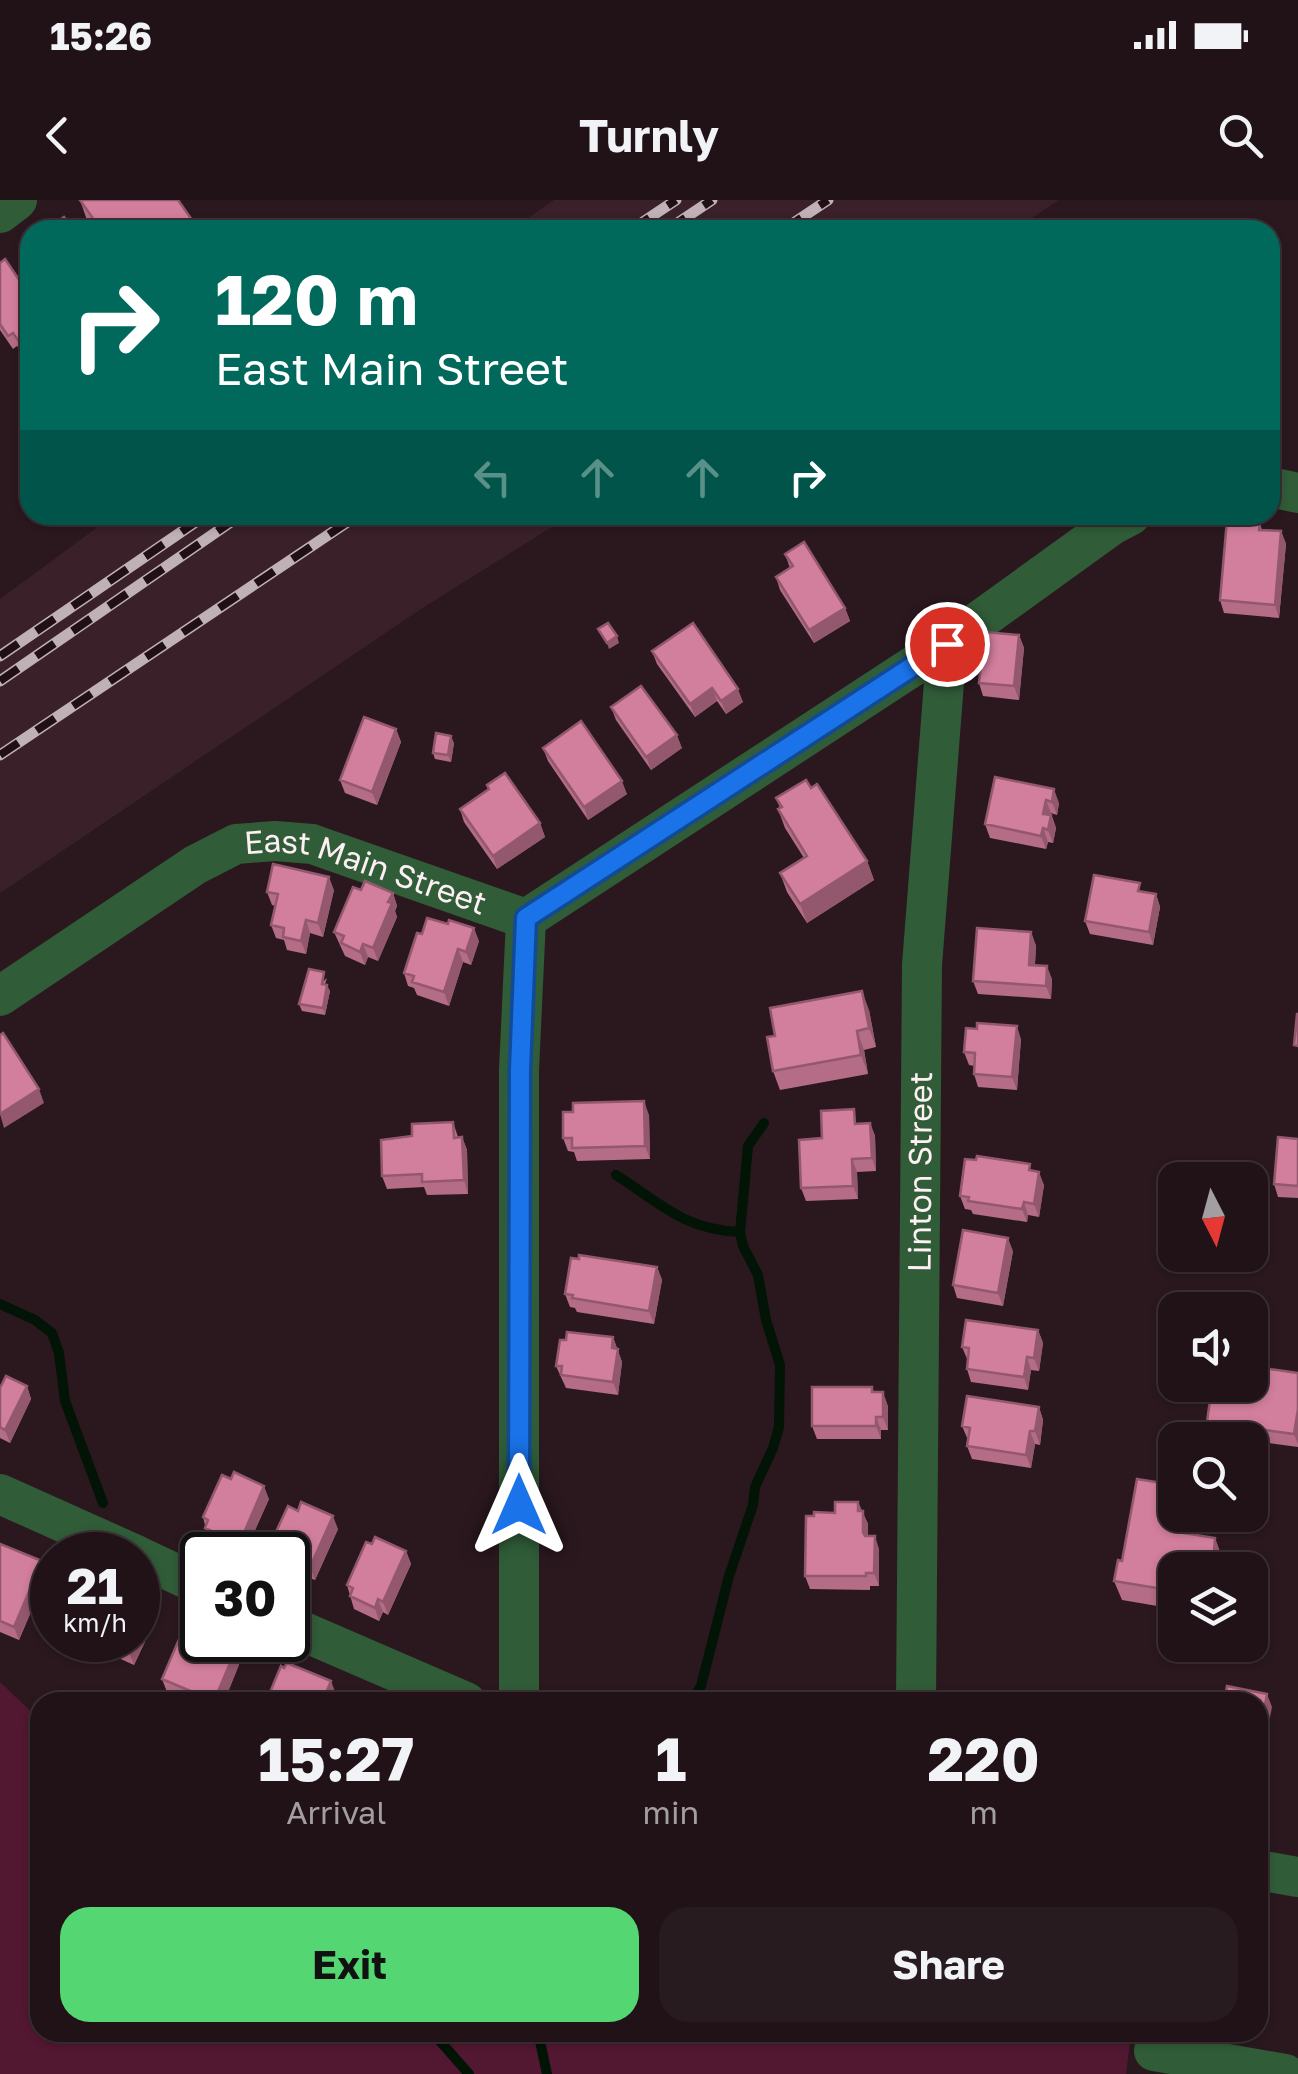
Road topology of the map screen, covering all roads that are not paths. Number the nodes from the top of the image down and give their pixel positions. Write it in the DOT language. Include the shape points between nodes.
graph roads {
  1 [pos="17,200"];
  2 [pos="0,213"];
  3 [pos="1112,525"];
  4 [pos="947,644"];
  5 [pos="526,918"];
  6 [pos="0,996"];
  7 [pos="0,1494"];
  8 [pos="85,1532"];
  9 [pos="310,1635"];
  10 [pos="443,1692"];
  11 [pos="519,1692"];
  12 [pos="916,1692"];
  13 [pos="1268,1872"];
  14 [pos="1298,1877"];
  15 [pos="1154,2052"];
  16 [pos="1286,2074"];
  1 -- 2 [label="street"];
  3 -- 4 [label="street, East Main Street"];
  4 -- 5 [label="street, East Main Street"];
  4 -- 12 [label="street, Linton Street" via="922,965"];
  5 -- 6 [label="street, East Main Street" via="312,844 236,844 195,864"];
  5 -- 11 [label="street"];
  7 -- 8 [label="street"];
  9 -- 10 [label="street"];
  13 -- 14 [label="street"];
  15 -- 16 [label="street"];
}
